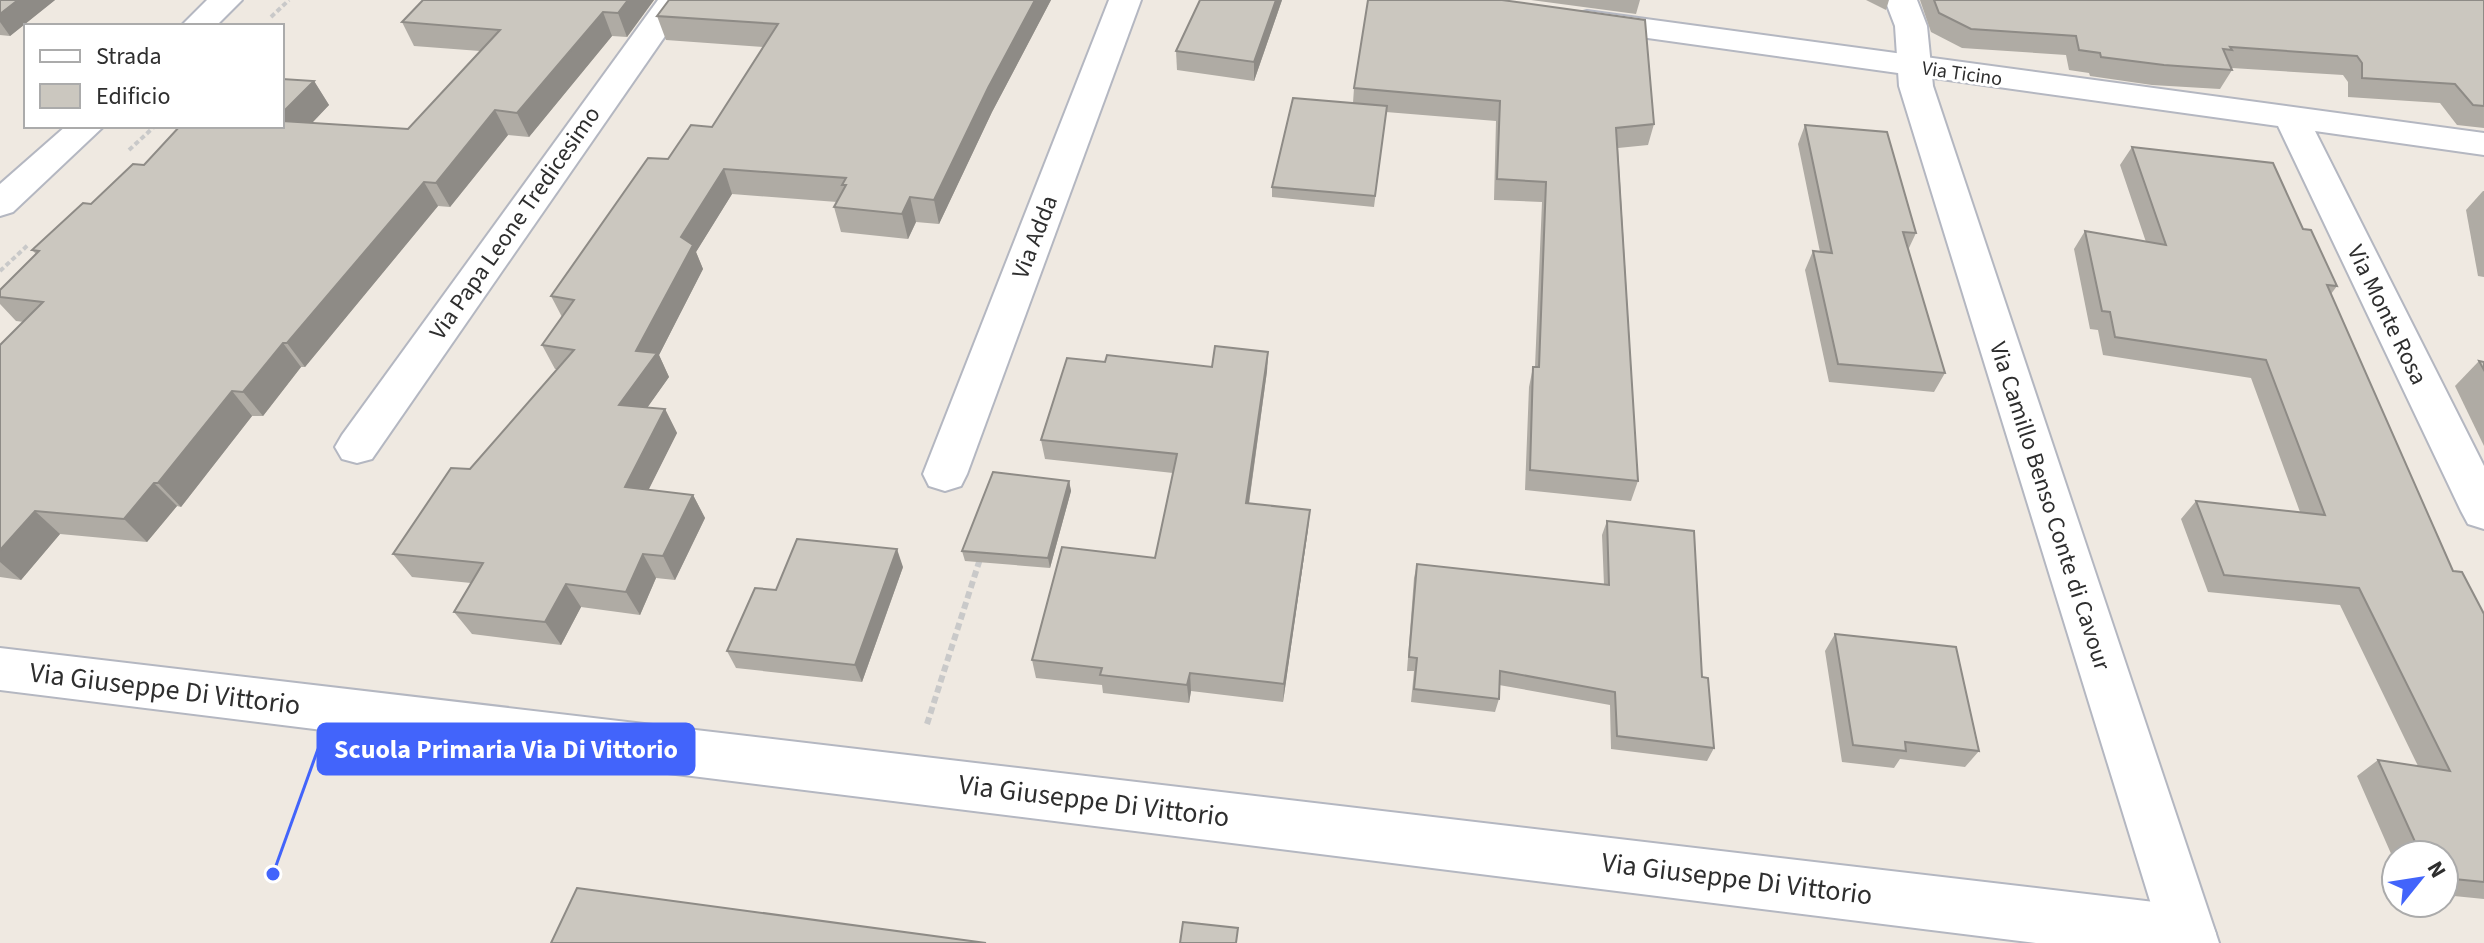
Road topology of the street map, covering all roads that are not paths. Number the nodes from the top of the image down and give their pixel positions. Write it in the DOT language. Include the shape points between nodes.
graph roads {
  1 [pos="226,0"];
  2 [pos="674,0"];
  3 [pos="1125,0"];
  4 [pos="1901,0"];
  5 [pos="1558,17"];
  6 [pos="199,24"];
  7 [pos="1914,67"];
  8 [pos="2291,118"];
  9 [pos="85,128"];
  10 [pos="2484,144"];
  11 [pos="0,204"];
  12 [pos="357,447"];
  13 [pos="945,474"];
  14 [pos="2484,511"];
  15 [pos="0,669"];
  16 [pos="2190,938"];
  1 -- 6 [label="street"];
  2 -- 12 [label="street, Via Papa Leone Tredicesimo"];
  3 -- 13 [label="street, Via Adda"];
  4 -- 7 [label="street, Via Camillo Benso Conte di Cavour" via="1911,26"];
  5 -- 7 [label="street, Via Ticino"];
  7 -- 8 [label="street, Via Ticino"];
  7 -- 16 [label="street, Via Camillo Benso Conte di Cavour"];
  8 -- 10 [label="street, Via Ticino"];
  8 -- 14 [label="street, Via Monte Rosa"];
  9 -- 11 [label="street"];
  15 -- 16 [label="street, Via Giuseppe Di Vittorio"];
}
